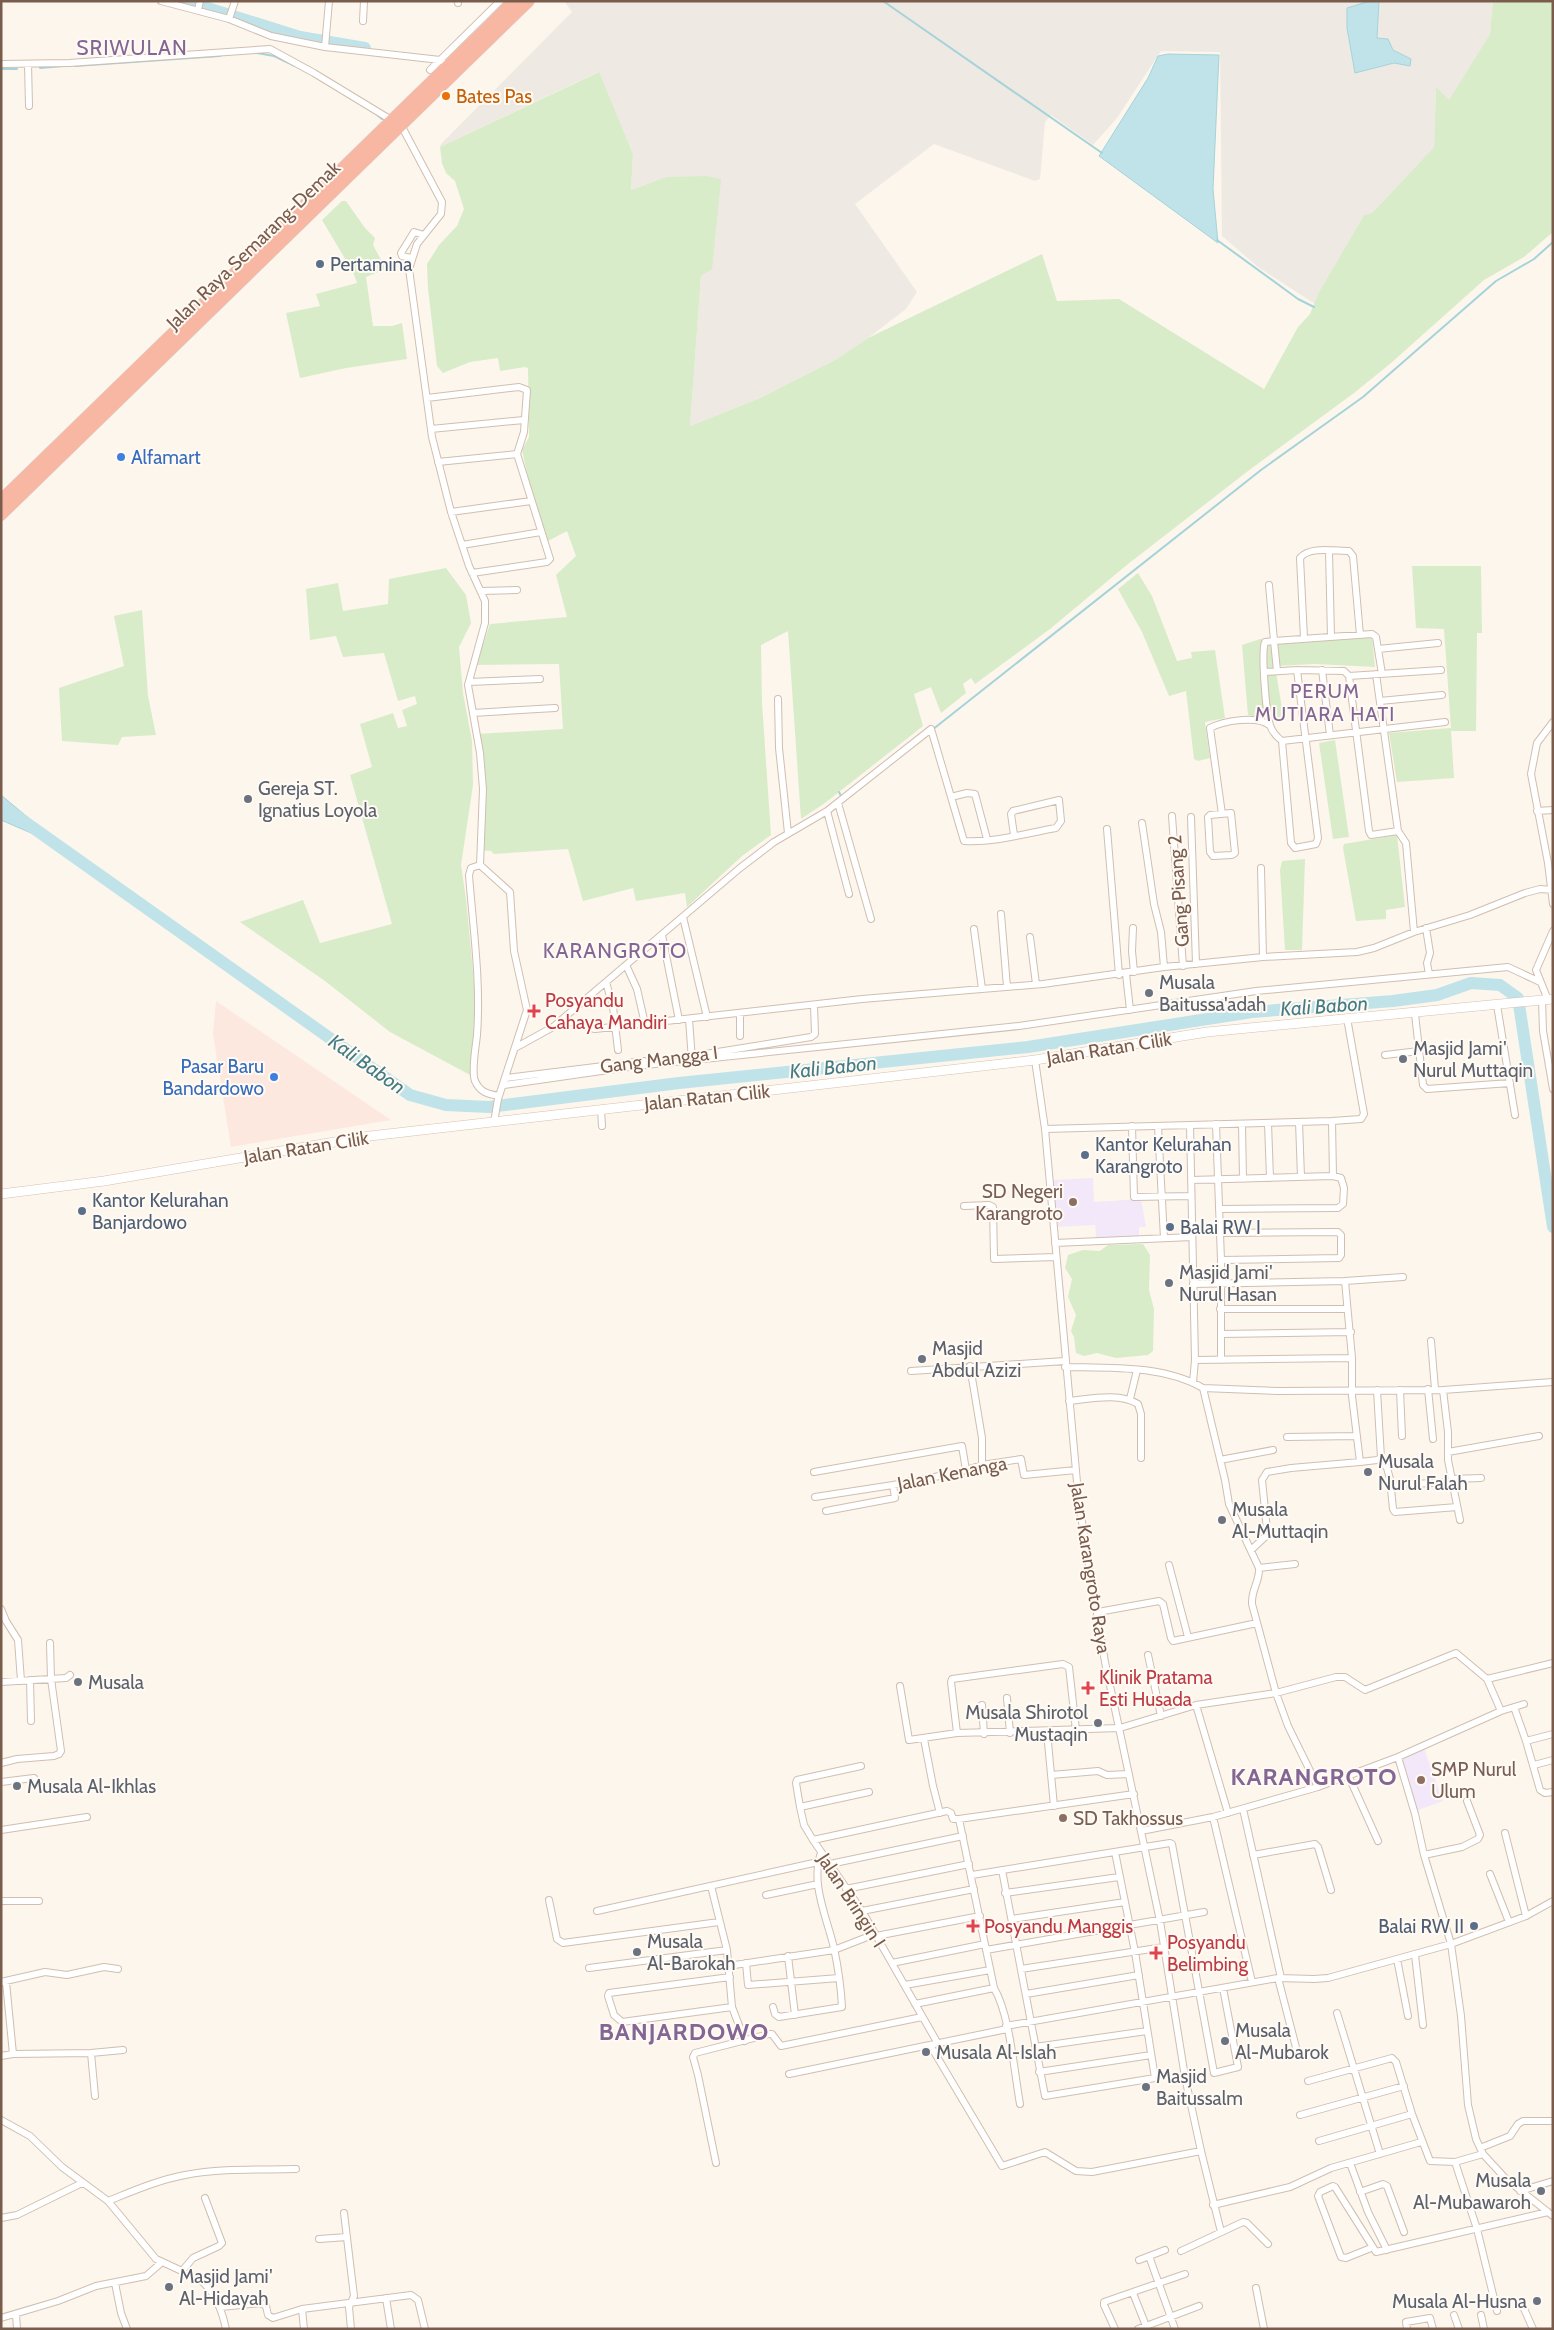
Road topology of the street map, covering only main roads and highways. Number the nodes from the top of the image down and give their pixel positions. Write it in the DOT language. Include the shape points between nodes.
graph roads {
  1 [pos="514,1"];
  2 [pos="529,1"];
  3 [pos="481,41"];
  4 [pos="397,123"];
  5 [pos="1,500"];
  6 [pos="1,516"];
  1 -- 3 [label="highway, Jalan Raya Semarang-Demak"];
  2 -- 3 [label="highway, Jalan Raya Semarang-Demak"];
  3 -- 4 [label="highway, Jalan Raya Semarang-Demak"];
  3 -- 4 [label="highway, Jalan Raya Semarang-Demak" via="444,62"];
  4 -- 5 [label="highway, Jalan Raya Semarang-Demak"];
  4 -- 6 [label="highway, Jalan Raya Semarang-Demak"];
}
